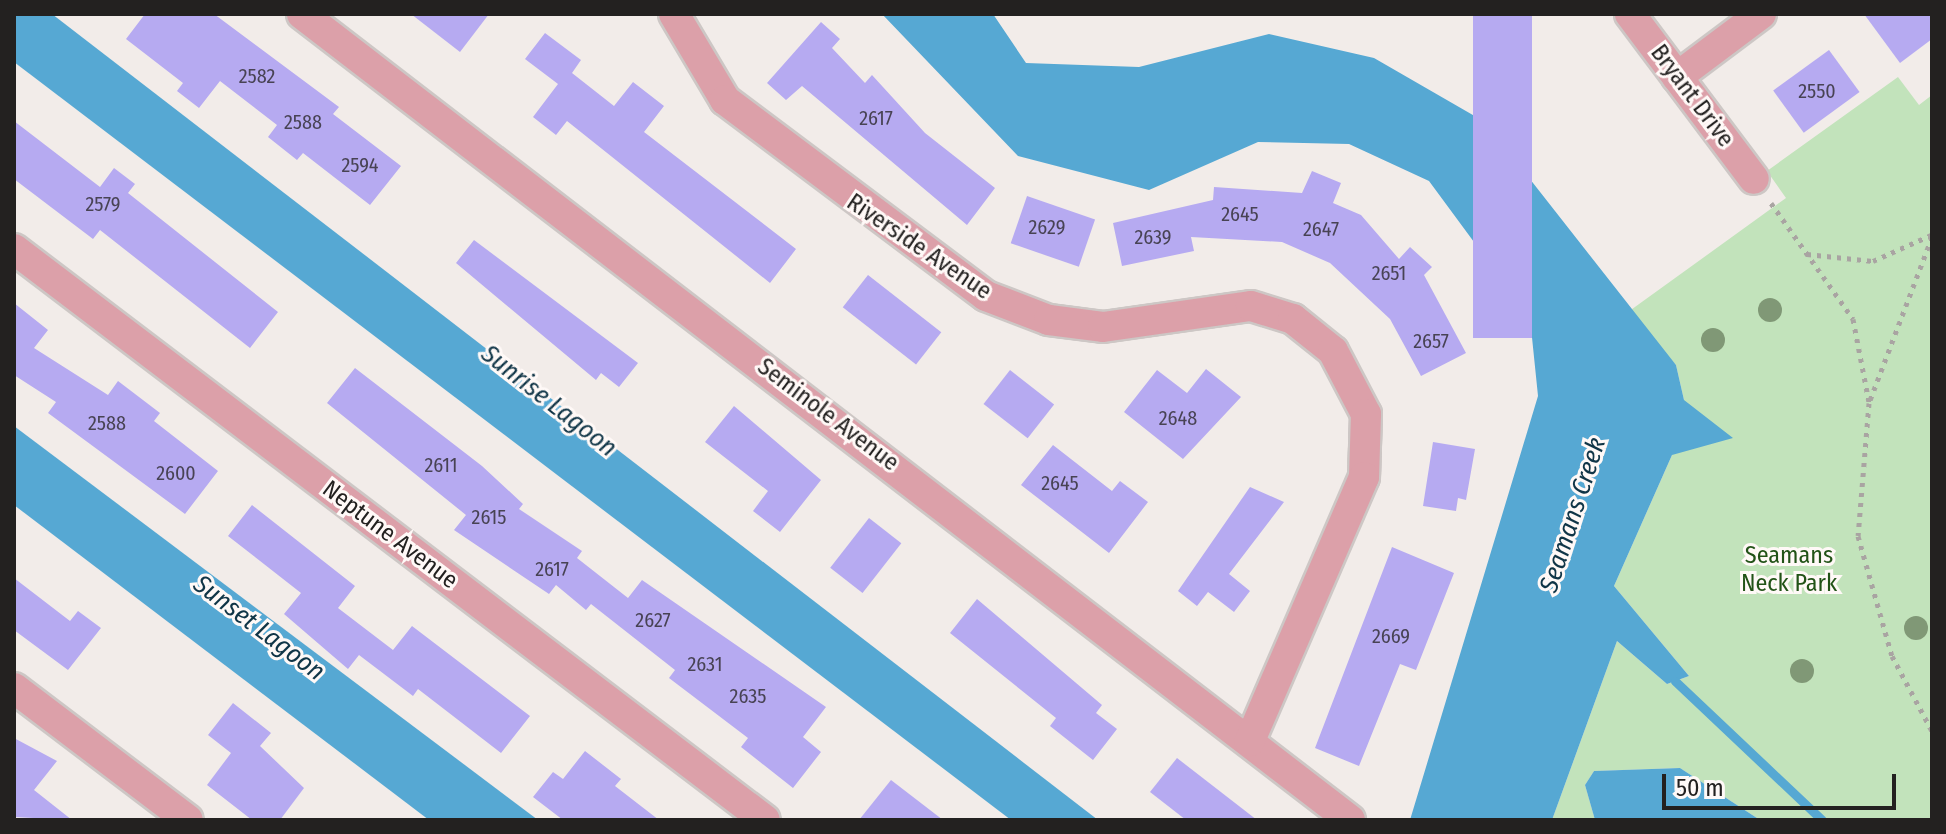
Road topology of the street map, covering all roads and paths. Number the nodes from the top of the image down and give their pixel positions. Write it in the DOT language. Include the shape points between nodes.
graph roads {
  1 [pos="302,14"];
  2 [pos="674,14"];
  3 [pos="1630,14"];
  4 [pos="1761,14"];
  5 [pos="1677,77"];
  6 [pos="1754,179"];
  7 [pos="1932,236"];
  8 [pos="14,249"];
  9 [pos="1807,254"];
  10 [pos="1869,403"];
  11 [pos="14,688"];
  12 [pos="1932,731"];
  13 [pos="1250,741"];
  14 [pos="188,820"];
  15 [pos="765,820"];
  16 [pos="1350,820"];
  1 -- 13 [label="street, Seminole Avenue"];
  2 -- 13 [label="street, Riverside Avenue" via="725,100 986,296 1049,320 1103,327 1251,306 1293,319 1333,351 1366,414 1364,477"];
  3 -- 5 [label="street, Bryant Drive"];
  4 -- 5 [label="street"];
  5 -- 6 [label="street, Bryant Drive"];
  6 -- 9 [label="path"];
  7 -- 9 [label="path" via="1873,261"];
  7 -- 10 [label="path"];
  8 -- 15 [label="street, Neptune Avenue"];
  9 -- 10 [label="path" via="1853,319"];
  10 -- 12 [label="path" via="1858,536 1892,656"];
  11 -- 14 [label="street"];
  13 -- 16 [label="street, Seminole Avenue"];
}
